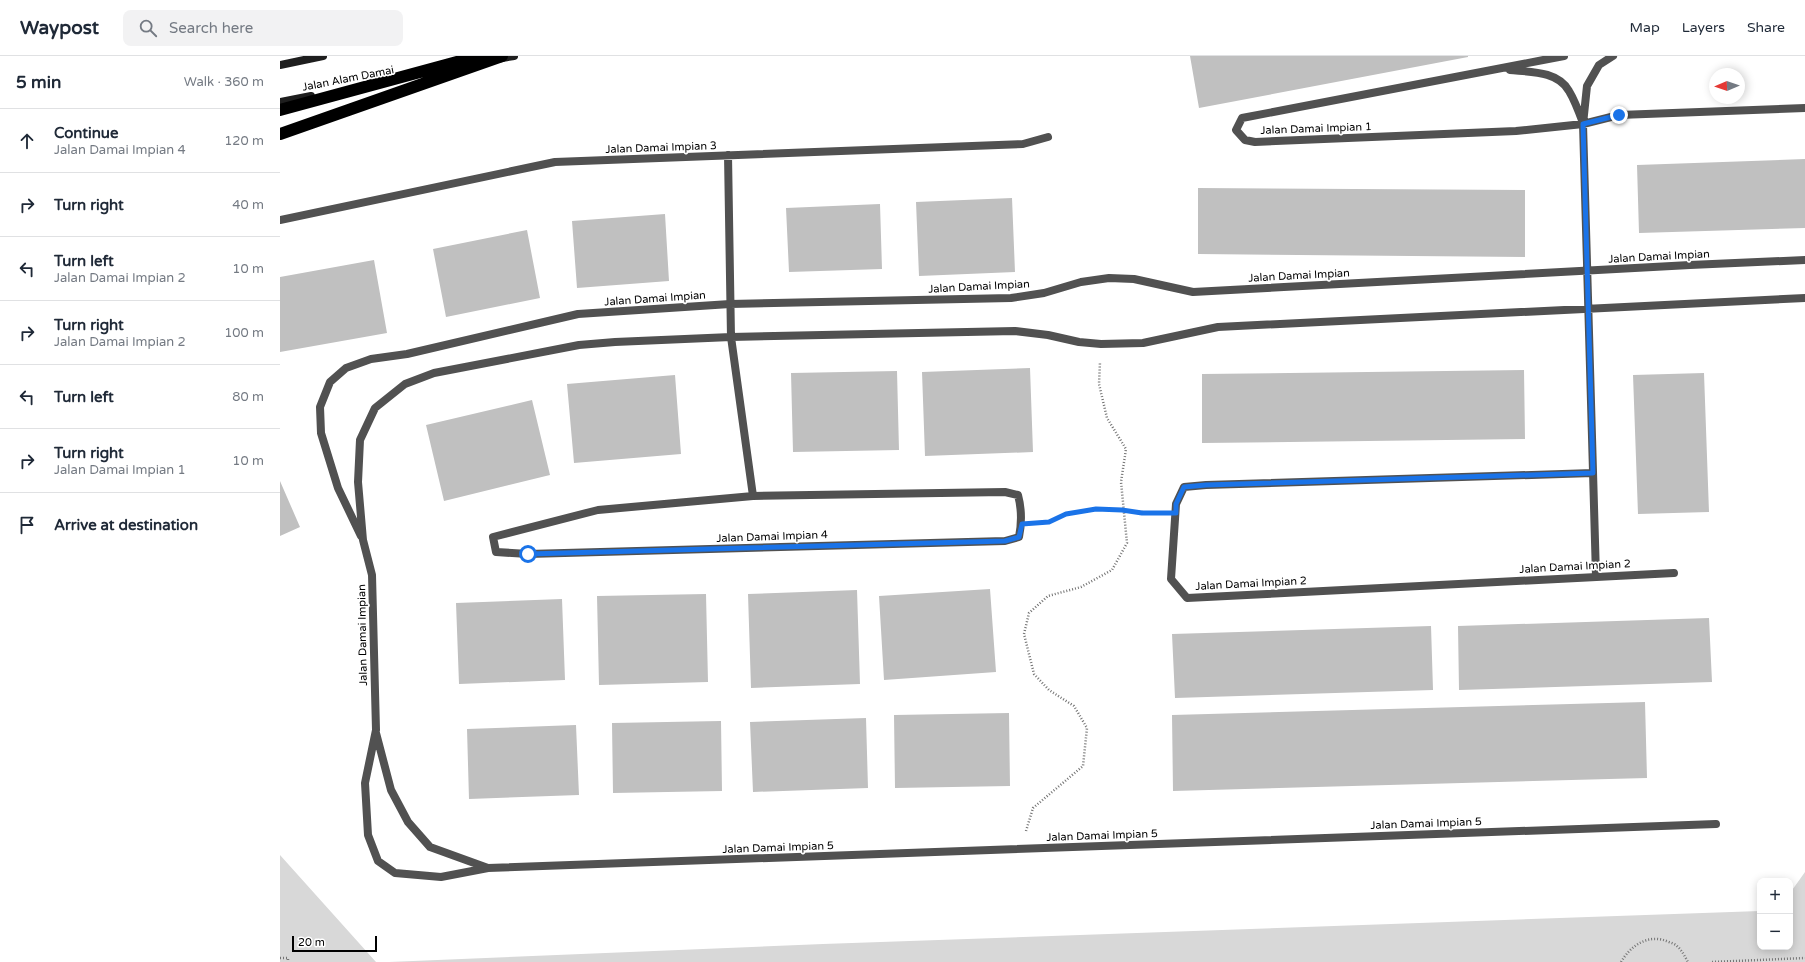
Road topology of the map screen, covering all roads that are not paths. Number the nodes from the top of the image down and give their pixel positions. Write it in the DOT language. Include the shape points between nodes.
graph roads {
  1 [pos="323,56"];
  2 [pos="480,56"];
  3 [pos="502,56"];
  4 [pos="514,56"];
  5 [pos="1564,56"];
  6 [pos="1613,56"];
  7 [pos="280,66"];
  8 [pos="1502,69"];
  9 [pos="280,102"];
  10 [pos="1805,108"];
  11 [pos="280,110"];
  12 [pos="1583,124"];
  13 [pos="280,134"];
  14 [pos="1048,136"];
  15 [pos="728,155"];
  16 [pos="280,220"];
  17 [pos="1805,260"];
  18 [pos="1588,271"];
  19 [pos="1805,298"];
  20 [pos="730,304"];
  21 [pos="1588,309"];
  22 [pos="731,337"];
  23 [pos="1593,473"];
  24 [pos="753,496"];
  25 [pos="363,540"];
  26 [pos="1674,573"];
  27 [pos="1596,576"];
  28 [pos="376,730"];
  29 [pos="1716,824"];
  30 [pos="488,868"];
  1 -- 7 [label="main road"];
  2 -- 11 [label="highway"];
  3 -- 13 [label="highway"];
  4 -- 9 [label="main road, Jalan Alam Damai"];
  5 -- 8 [label="street, Jalan Damai Impian 1"];
  6 -- 12 [label="street" via="1599,65 1587,86"];
  8 -- 12 [label="street, Jalan Damai Impian 1" via="1538,72 1555,77 1569,90"];
  8 -- 12 [label="street, Jalan Damai Impian 1" via="1242,118 1236,130 1245,140 1255,142 1516,131"];
  10 -- 12 [label="street, Jalan Damai Impian 1" via="1619,115"];
  12 -- 18 [label="street"];
  14 -- 15 [label="street, Jalan Damai Impian 3" via="1023,144"];
  15 -- 16 [label="street, Jalan Damai Impian 3" via="556,162"];
  15 -- 20 [label="street"];
  17 -- 18 [label="street, Jalan Damai Impian"];
  18 -- 20 [label="street, Jalan Damai Impian" via="1193,292 1134,279 1109,278 1011,298"];
  18 -- 21 [label="street"];
  19 -- 21 [label="street, Jalan Damai Impian"];
  20 -- 22 [label="street"];
  20 -- 25 [label="street, Jalan Damai Impian" via="578,314 407,354 371,359 346,368 330,382 320,407 322,433 338,488"];
  21 -- 22 [label="street, Jalan Damai Impian" via="1218,327 1142,342 1101,344 1015,331"];
  21 -- 23 [label="street"];
  22 -- 24 [label="street"];
  22 -- 25 [label="street, Jalan Damai Impian" via="579,345 434,373 404,384 375,408 360,440 358,482"];
  23 -- 27 [label="street"];
  23 -- 27 [label="street, Jalan Damai Impian 2" via="1184,487 1176,504 1172,579 1187,598"];
  24 -- 24 [label="street, Jalan Damai Impian 4" via="1006,492 1018,495 1022,524 1019,537 1005,541 528,554 496,552 493,537 598,510"];
  25 -- 28 [label="street, Jalan Damai Impian" via="372,575"];
  26 -- 27 [label="street, Jalan Damai Impian 2"];
  28 -- 30 [label="street, Jalan Damai Impian" via="391,790 408,822 430,847"];
  28 -- 30 [label="street, Jalan Damai Impian" via="365,783 368,835 378,861 395,873 441,877"];
  29 -- 30 [label="street, Jalan Damai Impian 5"];
}
